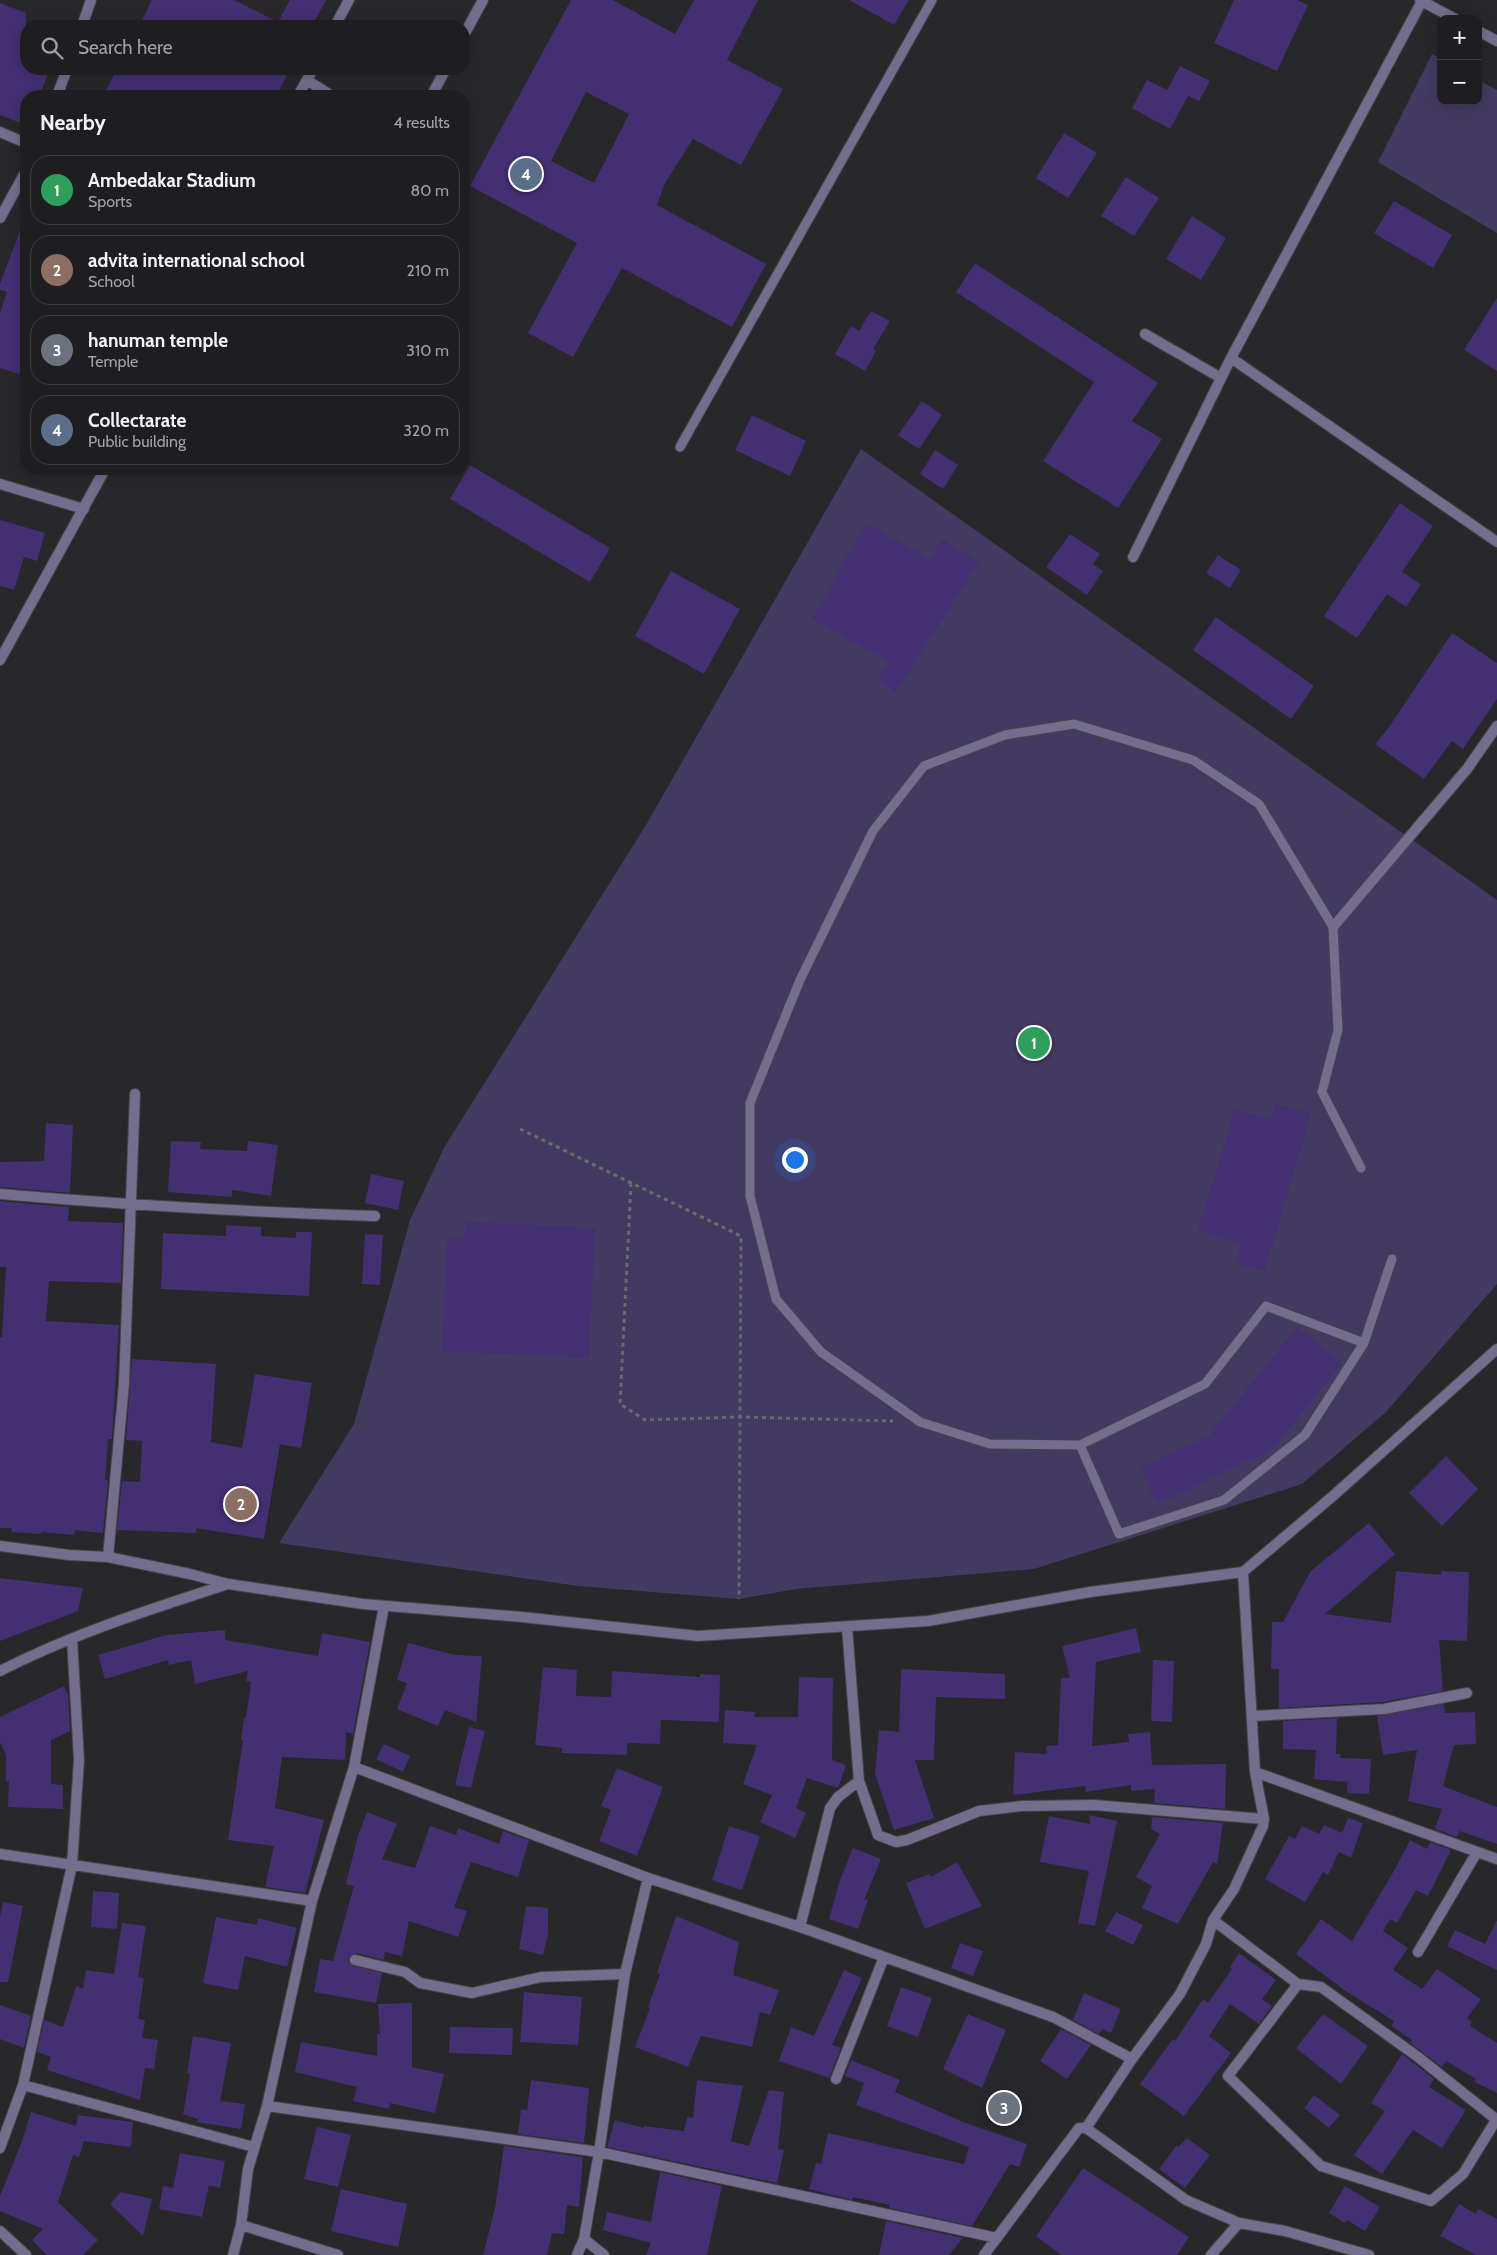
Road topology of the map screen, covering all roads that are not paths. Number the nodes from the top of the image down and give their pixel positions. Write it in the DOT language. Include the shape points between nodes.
graph roads {
  1 [pos="91,0"];
  2 [pos="349,0"];
  3 [pos="482,0"];
  4 [pos="932,0"];
  5 [pos="1421,0"];
  6 [pos="1448,15"];
  7 [pos="84,20"];
  8 [pos="338,20"];
  9 [pos="470,23"];
  10 [pos="1482,33"];
  11 [pos="1497,41"];
  12 [pos="65,75"];
  13 [pos="309,75"];
  14 [pos="443,75"];
  15 [pos="307,80"];
  16 [pos="59,90"];
  17 [pos="301,90"];
  18 [pos="323,90"];
  19 [pos="434,90"];
  20 [pos="0,132"];
  21 [pos="20,140"];
  22 [pos="20,182"];
  23 [pos="0,218"];
  24 [pos="1145,334"];
  25 [pos="1231,358"];
  26 [pos="1221,378"];
  27 [pos="680,447"];
  28 [pos="101,475"];
  29 [pos="0,484"];
  30 [pos="84,510"];
  31 [pos="1497,542"];
  32 [pos="1133,557"];
  33 [pos="0,660"];
  34 [pos="1497,726"];
  35 [pos="1333,927"];
  36 [pos="135,1094"];
  37 [pos="1361,1168"];
  38 [pos="0,1194"];
  39 [pos="130,1206"];
  40 [pos="375,1216"];
  41 [pos="1392,1259"];
  42 [pos="1364,1343"];
  43 [pos="1497,1349"];
  44 [pos="1080,1445"];
  45 [pos="0,1546"];
  46 [pos="108,1557"];
  47 [pos="1243,1572"];
  48 [pos="228,1584"];
  49 [pos="384,1606"];
  50 [pos="847,1627"];
  51 [pos="72,1639"];
  52 [pos="0,1670"];
  53 [pos="1467,1693"];
  54 [pos="1253,1716"];
  55 [pos="354,1767"];
  56 [pos="1255,1772"];
  57 [pos="859,1781"];
  58 [pos="1264,1819"];
  59 [pos="1478,1852"];
  60 [pos="0,1854"];
  61 [pos="1497,1859"];
  62 [pos="72,1865"];
  63 [pos="648,1878"];
  64 [pos="312,1900"];
  65 [pos="1213,1920"];
  66 [pos="800,1927"];
  67 [pos="1418,1952"];
  68 [pos="884,1957"];
  69 [pos="355,1960"];
  70 [pos="625,1974"];
  71 [pos="1298,1984"];
  72 [pos="1132,2059"];
  73 [pos="836,2079"];
  74 [pos="23,2085"];
  75 [pos="268,2106"];
  76 [pos="1496,2120"];
  77 [pos="1086,2128"];
  78 [pos="254,2146"];
  79 [pos="0,2148"];
  80 [pos="599,2152"];
  81 [pos="1239,2223"];
  82 [pos="241,2225"];
  83 [pos="0,2231"];
  84 [pos="997,2238"];
  85 [pos="584,2239"];
  86 [pos="26,2255"];
  87 [pos="233,2255"];
  88 [pos="338,2255"];
  89 [pos="577,2255"];
  90 [pos="604,2255"];
  91 [pos="984,2255"];
  92 [pos="1211,2255"];
  93 [pos="1369,2255"];
  1 -- 7 [label="street"];
  2 -- 8 [label="street"];
  3 -- 9 [label="street"];
  4 -- 27 [label="lane"];
  5 -- 6 [label="street"];
  5 -- 25 [label="street"];
  10 -- 11 [label="street"];
  12 -- 16 [label="street"];
  13 -- 15 [label="street"];
  14 -- 19 [label="street"];
  15 -- 17 [label="street"];
  15 -- 18 [label="street"];
  20 -- 21 [label="street"];
  22 -- 23 [label="street"];
  24 -- 26 [label="street"];
  25 -- 26 [label="street"];
  25 -- 31 [label="street"];
  26 -- 32 [label="street"];
  28 -- 30 [label="street"];
  29 -- 30 [label="street"];
  30 -- 33 [label="street"];
  34 -- 35 [label="street" via="1467,769"];
  35 -- 37 [label="lane" via="1338,1030 1322,1092"];
  35 -- 44 [label="lane" via="1259,804 1192,760 1074,724 1005,735 924,766 874,832 800,980 750,1103 750,1196 776,1299 821,1352 920,1422 990,1444"];
  36 -- 39 [label="street"];
  38 -- 39 [label="street"];
  39 -- 40 [label="street"];
  39 -- 46 [label="street" via="124,1384"];
  41 -- 42 [label="lane"];
  42 -- 44 [label="lane" via="1266,1306 1205,1384"];
  42 -- 44 [label="lane" via="1305,1435 1224,1500 1119,1534"];
  43 -- 47 [label="street"];
  45 -- 46 [label="street"];
  46 -- 48 [label="street"];
  47 -- 50 [label="street" via="1090,1592 928,1621"];
  47 -- 54 [label="street"];
  48 -- 49 [label="street"];
  48 -- 51 [label="street"];
  49 -- 50 [label="street" via="698,1636"];
  49 -- 55 [label="street"];
  50 -- 57 [label="street"];
  51 -- 52 [label="street"];
  51 -- 62 [label="street" via="79,1760"];
  53 -- 54 [label="street" via="1384,1708"];
  54 -- 56 [label="street"];
  55 -- 63 [label="street"];
  55 -- 64 [label="street"];
  56 -- 58 [label="street"];
  56 -- 59 [label="street"];
  57 -- 58 [label="street" via="878,1835 896,1842 979,1811 1022,1806 1094,1804"];
  57 -- 66 [label="street" via="838,1797 830,1808"];
  58 -- 65 [label="street" via="1240,1877"];
  59 -- 61 [label="street"];
  59 -- 67 [label="street"];
  60 -- 62 [label="street"];
  62 -- 64 [label="street"];
  62 -- 74 [label="street"];
  63 -- 66 [label="street"];
  63 -- 70 [label="street"];
  64 -- 75 [label="street"];
  65 -- 71 [label="street"];
  65 -- 72 [label="street" via="1206,1944 1180,1994"];
  66 -- 68 [label="street"];
  68 -- 72 [label="street" via="1053,2017"];
  68 -- 73 [label="street"];
  69 -- 70 [label="street" via="405,1972 420,1983 472,1993 541,1977"];
  70 -- 80 [label="street"];
  71 -- 76 [label="street" via="1321,1988 1418,2057"];
  71 -- 76 [label="street" via="1228,2076 1321,2166 1431,2201 1463,2174"];
  72 -- 77 [label="street"];
  74 -- 78 [label="street"];
  74 -- 79 [label="street"];
  75 -- 78 [label="street"];
  75 -- 80 [label="street"];
  77 -- 81 [label="street" via="1186,2200"];
  77 -- 84 [label="street" via="1079,2128"];
  78 -- 82 [label="street"];
  80 -- 84 [label="street"];
  80 -- 85 [label="street"];
  81 -- 92 [label="street"];
  81 -- 93 [label="street" via="1285,2231"];
  82 -- 87 [label="street"];
  82 -- 88 [label="street"];
  83 -- 86 [label="street"];
  84 -- 91 [label="street"];
  85 -- 89 [label="street"];
  85 -- 90 [label="street"];
}
